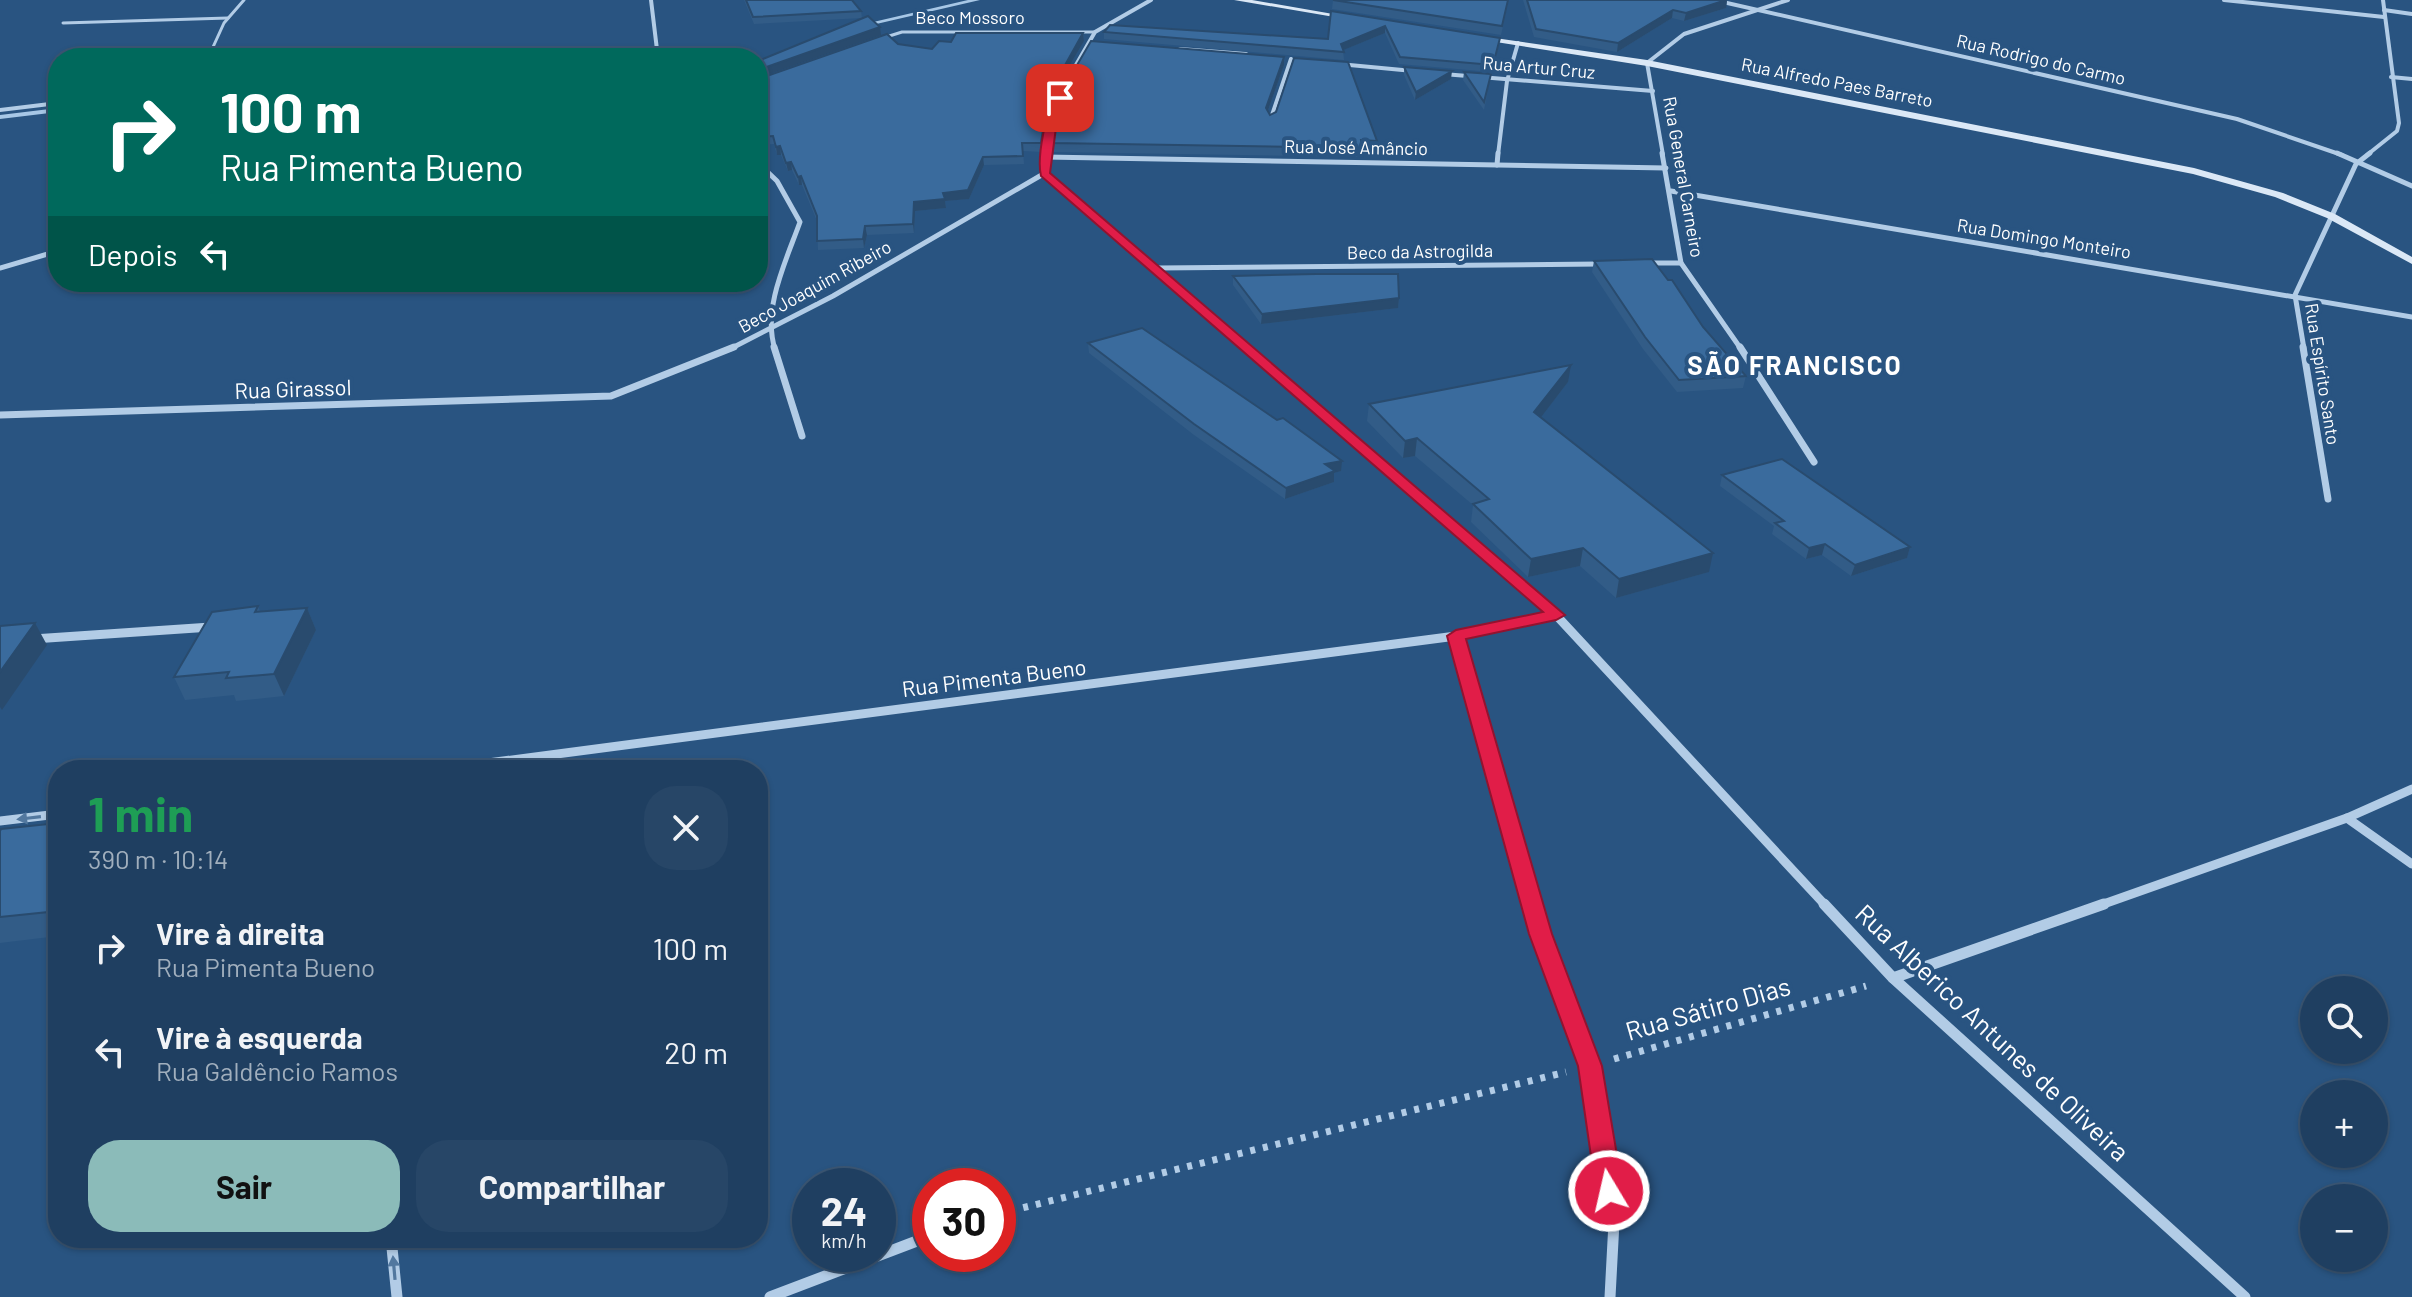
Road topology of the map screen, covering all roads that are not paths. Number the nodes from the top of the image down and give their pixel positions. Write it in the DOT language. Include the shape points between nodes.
graph roads {
  1 [pos="244,0"];
  2 [pos="651,0"];
  3 [pos="1151,0"];
  4 [pos="1238,0"];
  5 [pos="1714,0"];
  6 [pos="1788,0"];
  7 [pos="2224,0"];
  8 [pos="2383,0"];
  9 [pos="1754,10"];
  10 [pos="2384,13"];
  11 [pos="2412,14"];
  12 [pos="228,18"];
  13 [pos="1360,19"];
  14 [pos="63,23"];
  15 [pos="1095,32"];
  16 [pos="1470,36"];
  17 [pos="874,42"];
  18 [pos="1088,43"];
  19 [pos="1518,43"];
  20 [pos="1104,44"];
  21 [pos="213,48"];
  22 [pos="657,48"];
  23 [pos="1166,48"];
  24 [pos="1260,56"];
  25 [pos="1276,57"];
  26 [pos="1647,63"];
  27 [pos="1338,64"];
  28 [pos="1414,71"];
  29 [pos="1430,73"];
  30 [pos="2391,77"];
  31 [pos="2412,79"];
  32 [pos="1507,81"];
  33 [pos="1653,91"];
  34 [pos="48,104"];
  35 [pos="0,110"];
  36 [pos="1271,118"];
  37 [pos="1045,157"];
  38 [pos="2356,164"];
  39 [pos="1497,165"];
  40 [pos="1666,168"];
  41 [pos="768,172"];
  42 [pos="1045,173"];
  43 [pos="2412,186"];
  44 [pos="1671,191"];
  45 [pos="2331,216"];
  46 [pos="48,254"];
  47 [pos="2412,261"];
  48 [pos="1634,263"];
  49 [pos="1681,263"];
  50 [pos="1602,264"];
  51 [pos="0,268"];
  52 [pos="1158,268"];
  53 [pos="2295,295"];
  54 [pos="2412,317"];
  55 [pos="769,331"];
  56 [pos="587,398"];
  57 [pos="0,415"];
  58 [pos="802,436"];
  59 [pos="1814,462"];
  60 [pos="2328,499"];
  61 [pos="1556,615"];
  62 [pos="225,626"];
  63 [pos="1456,636"];
  64 [pos="15,640"];
  65 [pos="511,760"];
  66 [pos="2412,789"];
  67 [pos="48,815"];
  68 [pos="2347,818"];
  69 [pos="0,821"];
  70 [pos="2412,864"];
  71 [pos="1893,978"];
  72 [pos="912,1243"];
  73 [pos="392,1248"];
  74 [pos="397,1297"];
  75 [pos="770,1297"];
  76 [pos="1610,1297"];
  77 [pos="2245,1297"];
  1 -- 12 [label="lane"];
  2 -- 22 [label="street"];
  3 -- 15 [label="street"];
  4 -- 13 [label="street"];
  5 -- 9 [label="street, Rua Rodrigo do Carmo"];
  6 -- 9 [label="street"];
  7 -- 10 [label="street"];
  8 -- 10 [label="street, Rua Espírito Santo"];
  9 -- 26 [label="street" via="1684,34"];
  9 -- 38 [label="street, Rua Rodrigo do Carmo" via="2237,119 2317,144"];
  10 -- 11 [label="street"];
  10 -- 30 [label="street, Rua Espírito Santo"];
  12 -- 14 [label="lane"];
  12 -- 21 [label="lane"];
  15 -- 17 [label="lane, Beco Mossoro" via="902,32"];
  15 -- 18 [label="street"];
  16 -- 19 [label="street, Rua Alfredo Paes Barreto"];
  18 -- 20 [label="street"];
  18 -- 37 [label="street" via="1051,120"];
  19 -- 26 [label="street, Rua Alfredo Paes Barreto"];
  19 -- 32 [label="street"];
  23 -- 24 [label="street"];
  25 -- 36 [label="street" via="1291,59"];
  26 -- 33 [label="street, Rua General Carneiro"];
  26 -- 45 [label="street, Rua Alfredo Paes Barreto" via="2142,159 2254,187"];
  27 -- 28 [label="street"];
  29 -- 32 [label="street, Rua Artur Cruz"];
  30 -- 31 [label="street"];
  30 -- 38 [label="street, Rua Espírito Santo" via="2397,131"];
  32 -- 33 [label="street, Rua Artur Cruz"];
  32 -- 39 [label="street"];
  33 -- 40 [label="street, Rua General Carneiro"];
  34 -- 35 [label="street"];
  37 -- 39 [label="street, Rua José Amâncio"];
  37 -- 42 [label="street"];
  38 -- 43 [label="street, Rua Rodrigo do Carmo"];
  38 -- 45 [label="street, Rua Espírito Santo"];
  39 -- 40 [label="street, Rua José Amâncio"];
  40 -- 44 [label="street, Rua General Carneiro"];
  41 -- 55 [label="street" via="800,222 780,277"];
  42 -- 52 [label="street, Rua Alberico Antunes de Oliveira"];
  42 -- 55 [label="street, Beco Joaquim Ribeiro"];
  44 -- 49 [label="street, Rua General Carneiro"];
  44 -- 53 [label="street, Rua Domingo Monteiro"];
  45 -- 47 [label="street, Rua Alfredo Paes Barreto"];
  45 -- 53 [label="street, Rua Espírito Santo"];
  46 -- 51 [label="street"];
  48 -- 49 [label="street"];
  49 -- 59 [label="street, Rua General Carneiro"];
  50 -- 52 [label="street, Beco da Astrogilda"];
  52 -- 61 [label="street, Rua Alberico Antunes de Oliveira"];
  53 -- 54 [label="street, Rua Domingo Monteiro"];
  53 -- 60 [label="street, Rua Espírito Santo"];
  55 -- 56 [label="street, Beco Joaquim Ribeiro" via="647,385"];
  55 -- 58 [label="street"];
  56 -- 57 [label="street, Rua Girassol"];
  61 -- 63 [label="street, Rua Pimenta Bueno"];
  61 -- 71 [label="street, Rua Alberico Antunes de Oliveira"];
  62 -- 64 [label="street"];
  63 -- 65 [label="street, Rua Pimenta Bueno"];
  63 -- 76 [label="street" via="1541,934 1590,1066 1614,1222"];
  66 -- 68 [label="street"];
  67 -- 69 [label="street, one-way"];
  68 -- 70 [label="street"];
  68 -- 71 [label="street"];
  71 -- 77 [label="street, Rua Alberico Antunes de Oliveira"];
  72 -- 75 [label="street"];
  74 -- 73 [label="street, one-way"];
}
